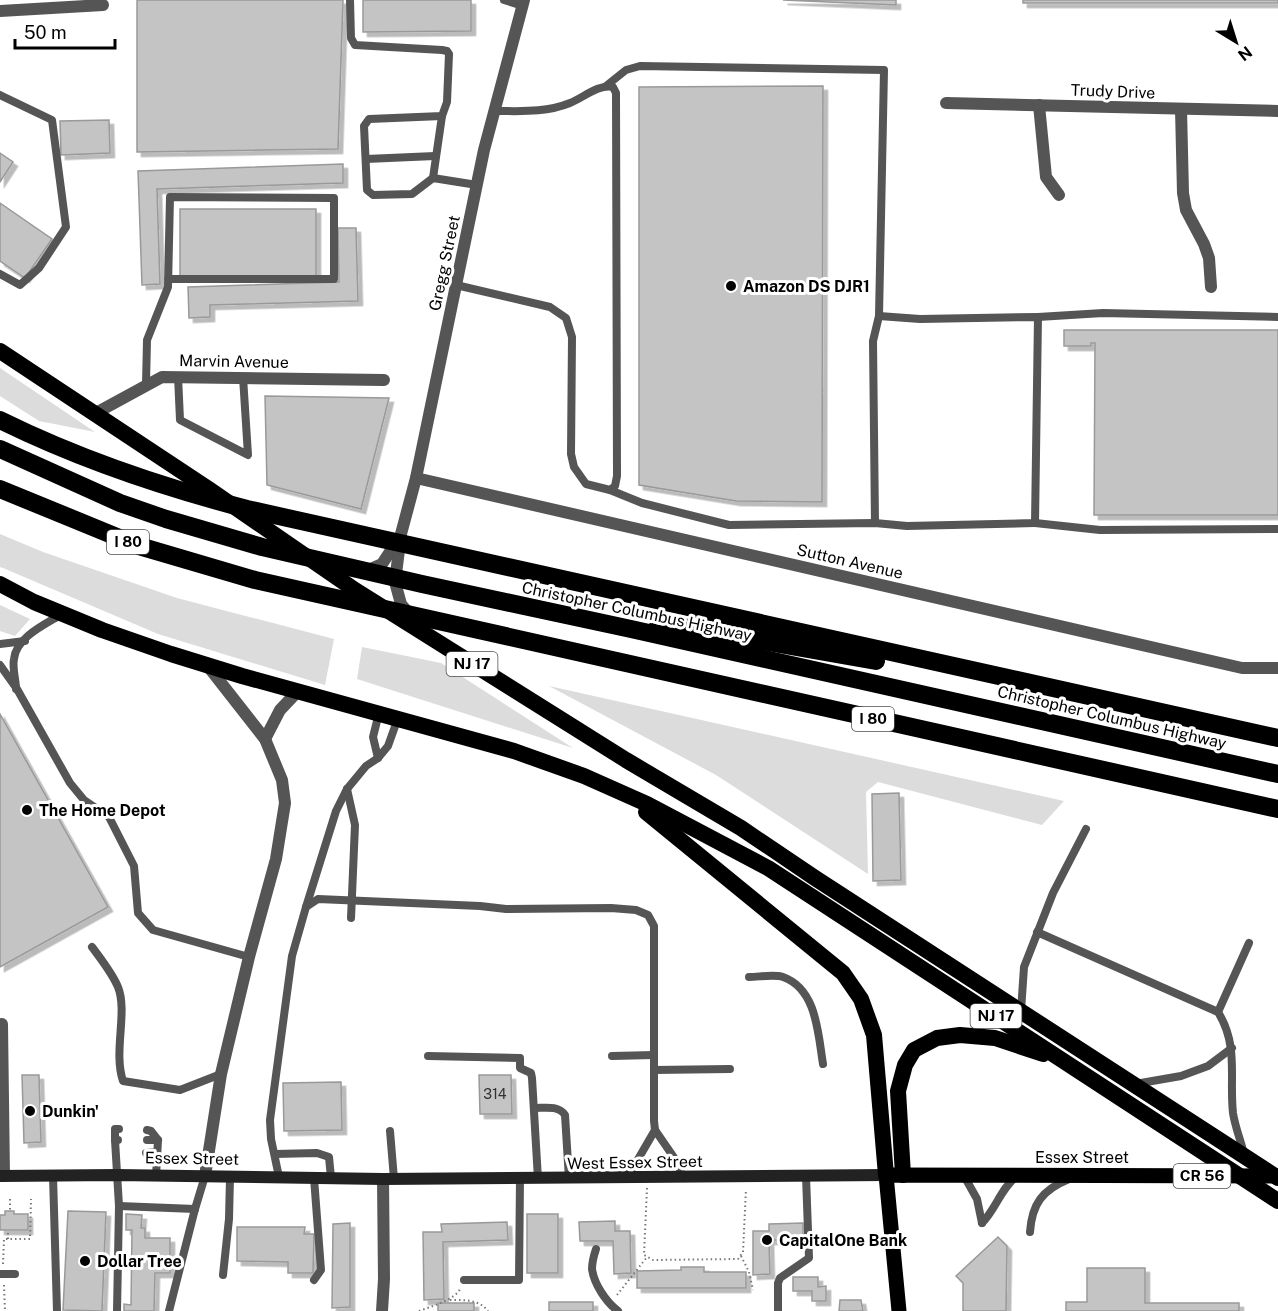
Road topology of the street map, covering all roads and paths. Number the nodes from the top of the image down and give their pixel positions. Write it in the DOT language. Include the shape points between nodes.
graph roads {
  1 [pos="350,0"];
  2 [pos="504,0"];
  3 [pos="68,3"];
  4 [pos="523,3"];
  5 [pos="103,5"];
  6 [pos="0,11"];
  7 [pos="606,86"];
  8 [pos="0,95"];
  9 [pos="946,103"];
  10 [pos="1039,105"];
  11 [pos="1181,109"];
  12 [pos="495,111"];
  13 [pos="1278,111"];
  14 [pos="442,116"];
  15 [pos="435,156"];
  16 [pos="366,159"];
  17 [pos="433,178"];
  18 [pos="477,185"];
  19 [pos="1059,195"];
  20 [pos="0,274"];
  21 [pos="168,279"];
  22 [pos="456,285"];
  23 [pos="1211,287"];
  24 [pos="879,316"];
  25 [pos="1278,316"];
  26 [pos="1038,317"];
  27 [pos="0,351"];
  28 [pos="178,376"];
  29 [pos="243,377"];
  30 [pos="384,380"];
  31 [pos="146,384"];
  32 [pos="94,414"];
  33 [pos="0,420"];
  34 [pos="0,449"];
  35 [pos="416,478"];
  36 [pos="2,489"];
  37 [pos="610,490"];
  38 [pos="1035,522"];
  39 [pos="875,523"];
  40 [pos="1278,529"];
  41 [pos="401,534"];
  42 [pos="335,576"];
  43 [pos="0,584"];
  44 [pos="63,613"];
  45 [pos="632,629"];
  46 [pos="424,633"];
  47 [pos="25,641"];
  48 [pos="0,644"];
  49 [pos="0,665"];
  50 [pos="207,665"];
  51 [pos="1278,668"];
  52 [pos="978,673"];
  53 [pos="16,689"];
  54 [pos="298,691"];
  55 [pos="379,712"];
  56 [pos="398,718"];
  57 [pos="1278,738"];
  58 [pos="265,739"];
  59 [pos="378,758"];
  60 [pos="1278,774"];
  61 [pos="347,789"];
  62 [pos="624,794"];
  63 [pos="1278,809"];
  64 [pos="1086,829"];
  65 [pos="352,901"];
  66 [pos="306,907"];
  67 [pos="351,918"];
  68 [pos="1037,932"];
  69 [pos="1250,943"];
  70 [pos="92,947"];
  71 [pos="249,957"];
  72 [pos="749,977"];
  73 [pos="1021,1011"];
  74 [pos="1218,1012"];
  75 [pos="2,1024"];
  76 [pos="1232,1048"];
  77 [pos="654,1055"];
  78 [pos="428,1056"];
  79 [pos="612,1056"];
  80 [pos="1061,1059"];
  81 [pos="823,1064"];
  82 [pos="730,1069"];
  83 [pos="654,1070"];
  84 [pos="221,1074"];
  85 [pos="1135,1084"];
  86 [pos="534,1108"];
  87 [pos="119,1129"];
  88 [pos="147,1130"];
  89 [pos="655,1130"];
  90 [pos="390,1131"];
  91 [pos="147,1140"];
  92 [pos="158,1140"];
  93 [pos="157,1152"];
  94 [pos="146,1153"];
  95 [pos="275,1154"];
  96 [pos="1245,1156"];
  97 [pos="117,1174"];
  98 [pos="963,1174"];
  99 [pos="1019,1174"];
  100 [pos="895,1175"];
  101 [pos="1080,1175"];
  102 [pos="2,1176"];
  103 [pos="54,1176"];
  104 [pos="156,1176"];
  105 [pos="206,1176"];
  106 [pos="806,1176"];
  107 [pos="230,1177"];
  108 [pos="746,1177"];
  109 [pos="1278,1177"];
  110 [pos="279,1178"];
  111 [pos="314,1178"];
  112 [pos="331,1178"];
  113 [pos="624,1178"];
  114 [pos="647,1178"];
  115 [pos="684,1178"];
  116 [pos="388,1179"];
  117 [pos="520,1179"];
  118 [pos="538,1179"];
  119 [pos="569,1179"];
  120 [pos="10,1199"];
  121 [pos="31,1199"];
  122 [pos="1278,1202"];
  123 [pos="119,1206"];
  124 [pos="195,1209"];
  125 [pos="10,1211"];
  126 [pos="8,1230"];
  127 [pos="1030,1232"];
  128 [pos="8,1239"];
  129 [pos="4,1244"];
  130 [pos="0,1245"];
  131 [pos="596,1249"];
  132 [pos="741,1256"];
  133 [pos="647,1257"];
  134 [pos="0,1266"];
  135 [pos="15,1274"];
  136 [pos="223,1275"];
  137 [pos="0,1278"];
  138 [pos="314,1280"];
  139 [pos="464,1280"];
  140 [pos="753,1290"];
  141 [pos="447,1300"];
  142 [pos="0,1303"];
  143 [pos="5,1303"];
  144 [pos="610,1304"];
  145 [pos="429,1309"];
  146 [pos="5,1311"];
  147 [pos="57,1311"];
  148 [pos="117,1311"];
  149 [pos="169,1311"];
  150 [pos="382,1311"];
  151 [pos="419,1311"];
  152 [pos="488,1311"];
  153 [pos="618,1311"];
  154 [pos="778,1311"];
  155 [pos="899,1311"];
  1 -- 14 [label="lane" via="351,38 355,45 442,50 449,54 447,102"];
  2 -- 4 [label="lane"];
  3 -- 5 [label="street"];
  3 -- 6 [label="street"];
  4 -- 12 [label="street, Gregg Street"];
  7 -- 12 [label="lane" via="542,112"];
  7 -- 24 [label="lane" via="626,70 640,66 884,70"];
  7 -- 37 [label="lane" via="613,87 616,93 617,476"];
  8 -- 20 [label="lane" via="52,120 66,227 39,268 20,285"];
  9 -- 10 [label="street, Trudy Drive"];
  10 -- 11 [label="street, Trudy Drive"];
  10 -- 19 [label="street" via="1046,177"];
  11 -- 13 [label="street, Trudy Drive"];
  11 -- 23 [label="street" via="1183,193 1186,210 1209,258"];
  12 -- 18 [label="street, Gregg Street"];
  14 -- 15 [label="lane"];
  14 -- 16 [label="lane" via="369,119 364,126"];
  15 -- 16 [label="lane"];
  15 -- 17 [label="lane"];
  16 -- 17 [label="lane" via="367,190 373,195 412,194"];
  17 -- 18 [label="lane"];
  18 -- 22 [label="street, Gregg Street"];
  21 -- 21 [label="lane" via="170,197 334,198 334,279"];
  21 -- 31 [label="lane" via="147,340"];
  22 -- 35 [label="street, Gregg Street"];
  22 -- 37 [label="lane" via="550,307 566,318 572,337 574,467 585,484"];
  24 -- 26 [label="lane"];
  24 -- 39 [label="lane" via="873,341"];
  25 -- 26 [label="lane" via="1102,313"];
  26 -- 38 [label="lane"];
  27 -- 32 [label="highway, NJ 17"];
  28 -- 29 [label="street, Marvin Avenue"];
  28 -- 29 [label="lane" via="180,420 248,455"];
  28 -- 31 [label="street, Marvin Avenue"];
  29 -- 30 [label="street, Marvin Avenue"];
  31 -- 32 [label="street, Marvin Avenue"];
  32 -- 42 [label="highway, NJ 17"];
  33 -- 52 [label="highway, Christopher Columbus Highway" via="108,467 192,494"];
  34 -- 45 [label="highway, Christopher Columbus Highway / I 80" via="120,503 262,547"];
  35 -- 41 [label="street, Gregg Street"];
  35 -- 51 [label="street, Sutton Avenue" via="1242,668"];
  36 -- 63 [label="highway, I 80" via="139,546 255,580"];
  37 -- 39 [label="lane" via="642,503 729,525"];
  38 -- 39 [label="lane" via="907,526"];
  38 -- 40 [label="lane" via="1100,530"];
  41 -- 42 [label="street, Gregg Street" via="382,564 359,574"];
  41 -- 46 [label="street, Gregg Street" via="395,582 401,604"];
  42 -- 46 [label="highway, NJ 17"];
  43 -- 44 [label="highway, NJ 17"];
  44 -- 47 [label="lane"];
  44 -- 50 [label="highway, NJ 17"];
  45 -- 52 [label="highway" via="683,627 886,663"];
  45 -- 60 [label="highway, Christopher Columbus Highway / I 80"];
  46 -- 73 [label="highway, NJ 17" via="741,828"];
  47 -- 48 [label="lane"];
  47 -- 53 [label="lane" via="14,659"];
  49 -- 53 [label="lane"];
  50 -- 54 [label="highway, NJ 17"];
  50 -- 58 [label="street"];
  52 -- 57 [label="highway, Christopher Columbus Highway"];
  53 -- 71 [label="lane" via="70,783 84,800 109,817 134,866 138,913 145,923 153,930"];
  54 -- 55 [label="highway, NJ 17"];
  54 -- 58 [label="street" via="280,710"];
  55 -- 56 [label="highway, NJ 17"];
  55 -- 59 [label="lane" via="374,737"];
  56 -- 59 [label="lane" via="388,746"];
  56 -- 62 [label="highway, NJ 17" via="514,751"];
  58 -- 71 [label="street" via="282,780 285,803 276,859"];
  59 -- 61 [label="lane"];
  61 -- 65 [label="lane" via="355,825"];
  61 -- 66 [label="lane" via="336,811"];
  62 -- 80 [label="highway, NJ 17" via="768,868"];
  62 -- 100 [label="highway" via="843,974 861,999 874,1035"];
  64 -- 68 [label="lane"];
  65 -- 66 [label="lane" via="318,899"];
  65 -- 67 [label="lane"];
  65 -- 77 [label="lane" via="506,909 611,908 648,915 654,926"];
  66 -- 95 [label="lane" via="292,956 274,1088 270,1120"];
  68 -- 73 [label="lane" via="1024,967"];
  68 -- 74 [label="lane"];
  69 -- 74 [label="lane"];
  70 -- 84 [label="lane" via="119,988 119,1070 123,1080 180,1090"];
  71 -- 84 [label="street"];
  72 -- 81 [label="lane" via="782,976 797,985 808,999 816,1022"];
  73 -- 85 [label="highway, NJ 17"];
  74 -- 76 [label="lane"];
  75 -- 102 [label="street"];
  76 -- 85 [label="lane" via="1208,1066 1181,1076"];
  76 -- 96 [label="lane" via="1233,1113"];
  77 -- 79 [label="lane"];
  77 -- 83 [label="lane"];
  78 -- 86 [label="lane" via="520,1058 520,1068 531,1073"];
  80 -- 100 [label="highway" via="994,1038 960,1035 937,1038 914,1050 898,1091"];
  80 -- 122 [label="highway, NJ 17"];
  82 -- 83 [label="lane"];
  83 -- 89 [label="lane"];
  84 -- 105 [label="street"];
  85 -- 96 [label="highway, NJ 17"];
  86 -- 118 [label="lane"];
  86 -- 119 [label="lane" via="556,1108 565,1115"];
  87 -- 97 [label="lane" via="115,1129"];
  88 -- 92 [label="lane"];
  89 -- 113 [label="lane"];
  89 -- 115 [label="lane"];
  90 -- 116 [label="lane"];
  91 -- 92 [label="lane"];
  92 -- 93 [label="lane"];
  93 -- 94 [label="lane"];
  93 -- 104 [label="lane"];
  95 -- 110 [label="lane"];
  95 -- 112 [label="lane" via="317,1153 329,1157"];
  96 -- 109 [label="highway, NJ 17"];
  97 -- 103 [label="main road, Essex Street / CR 56"];
  97 -- 104 [label="main road, Essex Street / CR 56"];
  97 -- 123 [label="lane"];
  98 -- 99 [label="main road, Essex Street / CR 56"];
  98 -- 99 [label="lane" via="977,1199 982,1223"];
  98 -- 100 [label="main road, Essex Street / CR 56"];
  99 -- 101 [label="main road, Essex Street / CR 56"];
  100 -- 106 [label="main road, West Essex Street / CR 56"];
  100 -- 155 [label="main road"];
  101 -- 109 [label="main road, Essex Street / CR 56"];
  101 -- 127 [label="lane" via="1048,1190 1036,1203"];
  102 -- 103 [label="main road, Essex Street / CR 56"];
  103 -- 147 [label="lane"];
  104 -- 105 [label="main road, Essex Street / CR 56"];
  105 -- 107 [label="main road, Essex Street / CR 56"];
  105 -- 124 [label="lane"];
  106 -- 108 [label="main road, West Essex Street / CR 56"];
  106 -- 154 [label="lane" via="809,1258 780,1278"];
  107 -- 110 [label="main road, Essex Street / CR 56"];
  107 -- 136 [label="lane"];
  108 -- 115 [label="main road, West Essex Street / CR 56"];
  108 -- 132 [label="path"];
  110 -- 111 [label="main road, Essex Street / CR 56"];
  111 -- 112 [label="main road, Essex Street / CR 56"];
  111 -- 138 [label="lane" via="321,1270"];
  112 -- 116 [label="main road, Essex Street / CR 56"];
  113 -- 114 [label="main road, West Essex Street / CR 56"];
  113 -- 119 [label="main road, West Essex Street / CR 56"];
  114 -- 115 [label="main road, West Essex Street / CR 56"];
  114 -- 133 [label="path"];
  116 -- 117 [label="main road, West Essex Street / CR 56"];
  116 -- 150 [label="street"];
  117 -- 118 [label="main road, West Essex Street / CR 56"];
  117 -- 139 [label="lane" via="519,1280"];
  118 -- 119 [label="main road, West Essex Street / CR 56"];
  120 -- 125 [label="path"];
  121 -- 128 [label="path" via="30,1239"];
  123 -- 124 [label="lane"];
  123 -- 148 [label="lane"];
  124 -- 149 [label="lane"];
  126 -- 128 [label="path"];
  128 -- 129 [label="path" via="4,1239"];
  129 -- 130 [label="path"];
  129 -- 134 [label="path" via="5,1260"];
  131 -- 144 [label="lane" via="592,1269"];
  132 -- 133 [label="path" via="664,1260"];
  132 -- 140 [label="path"];
  133 -- 144 [label="path"];
  135 -- 137 [label="lane"];
  137 -- 143 [label="path"];
  139 -- 141 [label="path" via="458,1294"];
  141 -- 145 [label="path"];
  141 -- 152 [label="path" via="475,1302"];
  142 -- 143 [label="path"];
  143 -- 146 [label="path"];
  144 -- 153 [label="lane"];
  145 -- 151 [label="path"];
}
